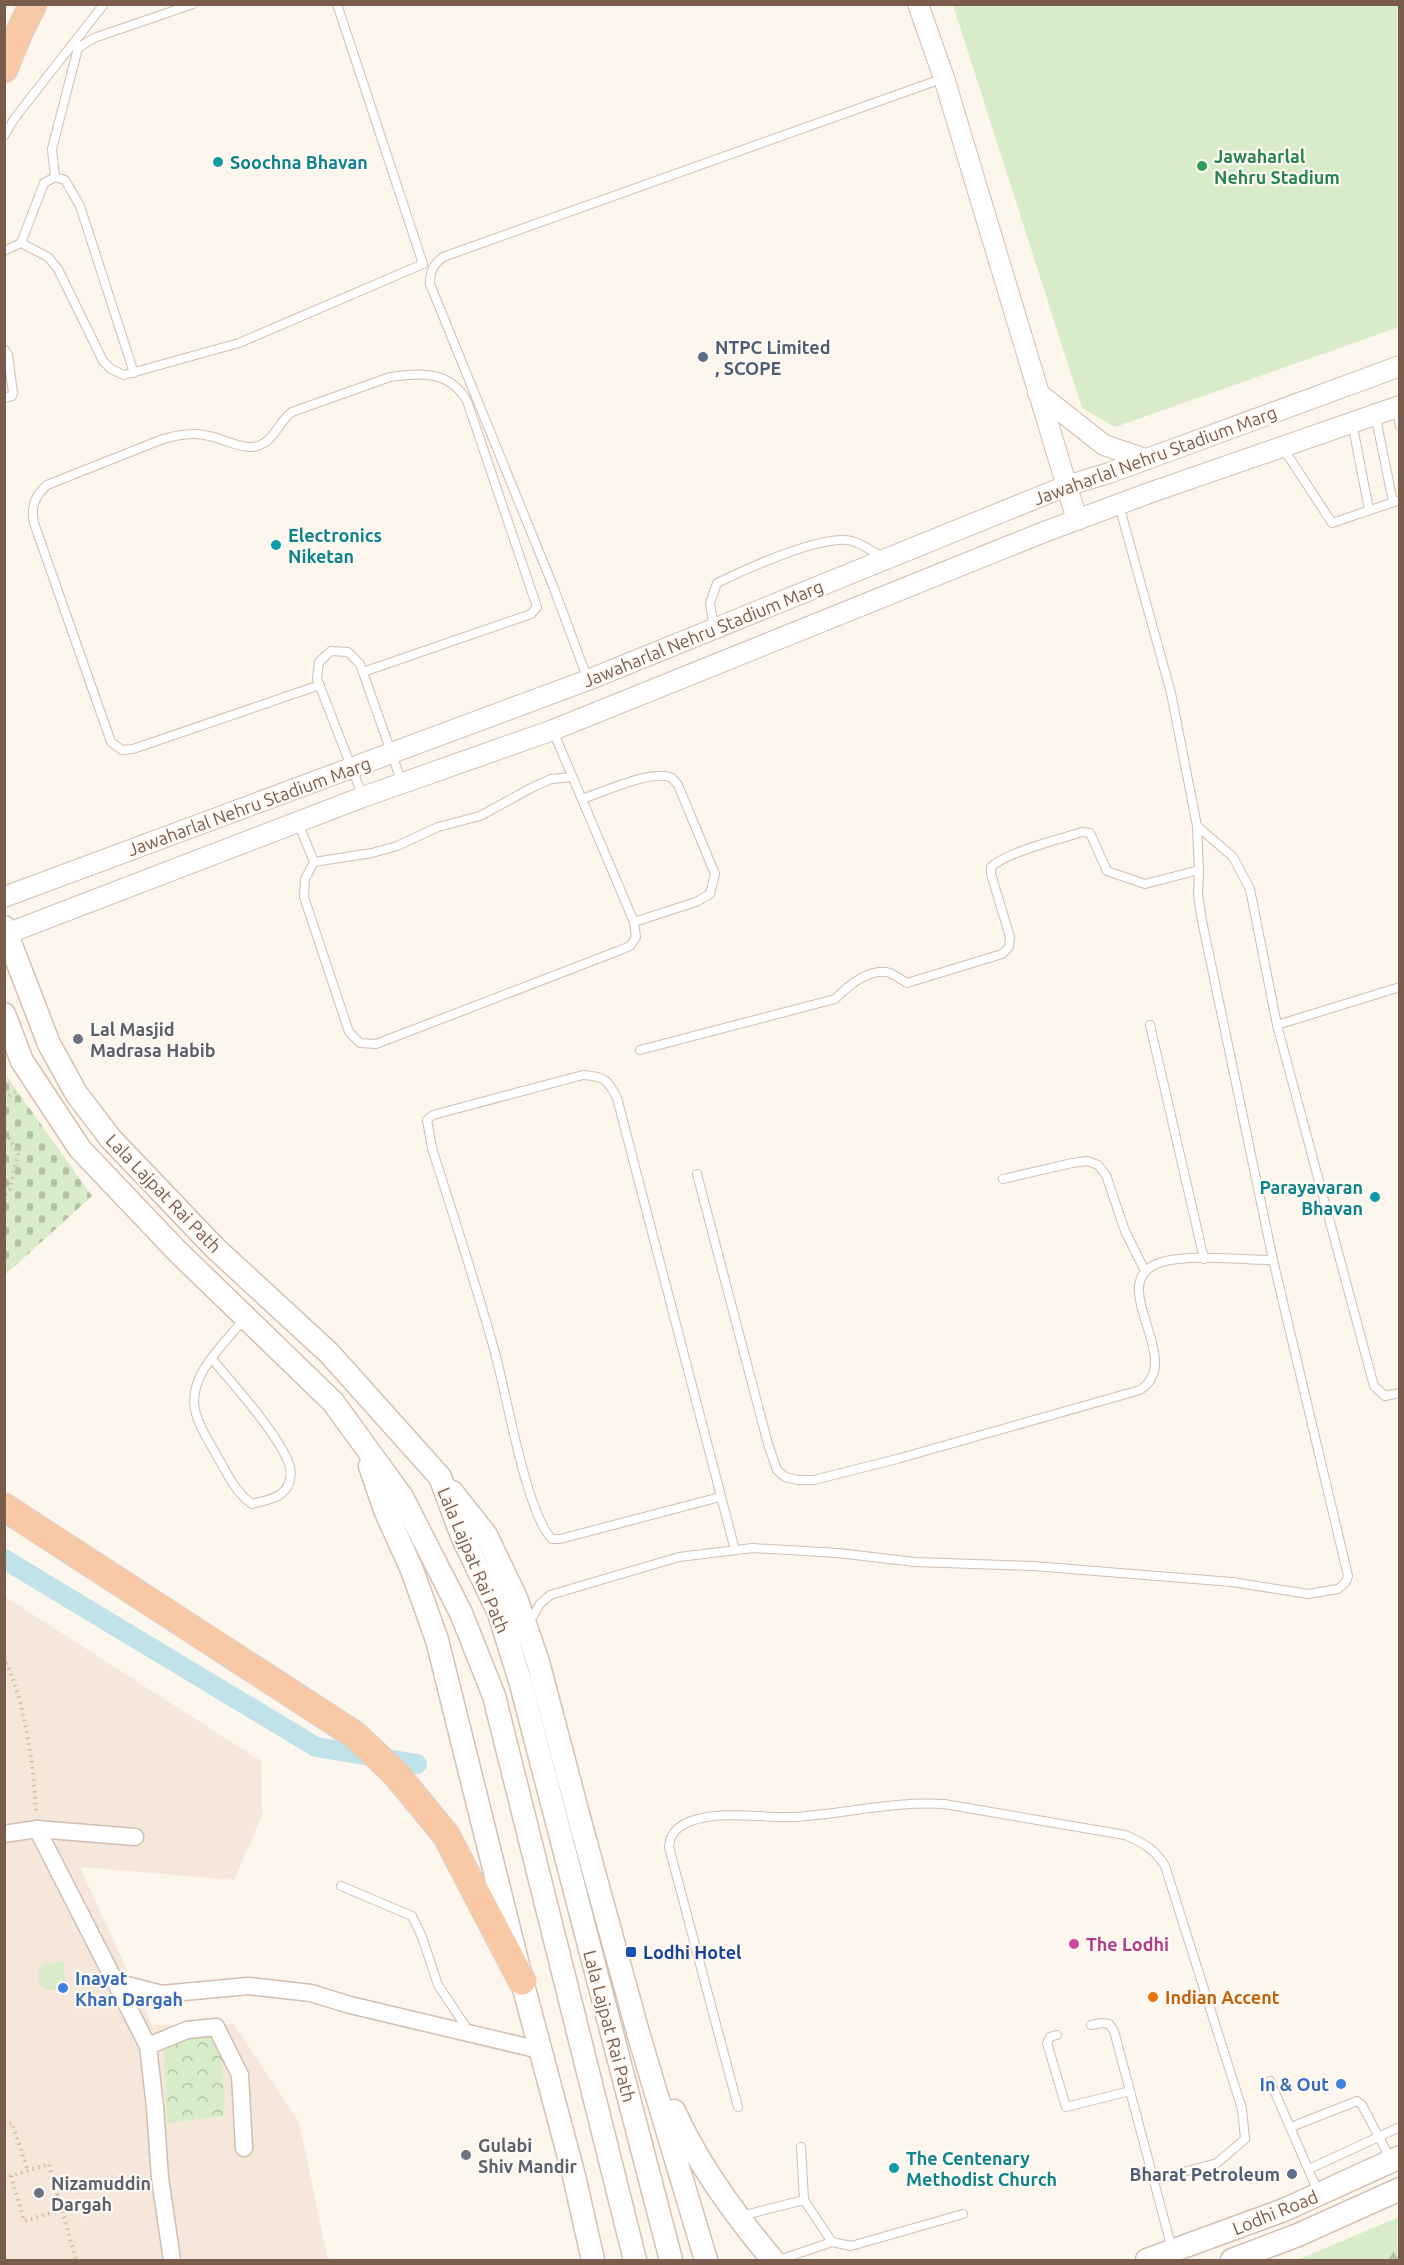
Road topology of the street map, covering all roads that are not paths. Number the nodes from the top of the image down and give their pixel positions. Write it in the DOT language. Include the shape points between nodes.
graph roads {
  1 [pos="33,4"];
  2 [pos="104,4"];
  3 [pos="193,4"];
  4 [pos="337,4"];
  5 [pos="918,4"];
  6 [pos="4,69"];
  7 [pos="945,78"];
  8 [pos="4,136"];
  9 [pos="55,177"];
  10 [pos="21,243"];
  11 [pos="4,251"];
  12 [pos="4,349"];
  13 [pos="1400,366"];
  14 [pos="134,373"];
  15 [pos="1038,393"];
  16 [pos="4,398"];
  17 [pos="1398,413"];
  18 [pos="1375,414"];
  19 [pos="1352,422"];
  20 [pos="1283,446"];
  21 [pos="1145,459"];
  22 [pos="1066,486"];
  23 [pos="1396,501"];
  24 [pos="1119,504"];
  25 [pos="1369,510"];
  26 [pos="1077,520"];
  27 [pos="886,559"];
  28 [pos="714,629"];
  29 [pos="363,672"];
  30 [pos="588,680"];
  31 [pos="320,685"];
  32 [pos="553,730"];
  33 [pos="391,753"];
  34 [pos="352,768"];
  35 [pos="572,777"];
  36 [pos="402,783"];
  37 [pos="363,797"];
  38 [pos="582,799"];
  39 [pos="298,823"];
  40 [pos="1197,826"];
  41 [pos="314,862"];
  42 [pos="1199,870"];
  43 [pos="4,897"];
  44 [pos="634,922"];
  45 [pos="5,931"];
  46 [pos="1400,987"];
  47 [pos="4,1014"];
  48 [pos="1150,1025"];
  49 [pos="1277,1025"];
  50 [pos="640,1050"];
  51 [pos="697,1174"];
  52 [pos="1003,1179"];
  53 [pos="1204,1259"];
  54 [pos="1273,1260"];
  55 [pos="1145,1271"];
  56 [pos="246,1317"];
  57 [pos="212,1359"];
  58 [pos="1400,1393"];
  59 [pos="363,1446"];
  60 [pos="440,1477"];
  61 [pos="720,1497"];
  62 [pos="4,1507"];
  63 [pos="735,1550"];
  64 [pos="526,1627"];
  65 [pos="37,1829"];
  66 [pos="4,1834"];
  67 [pos="135,1837"];
  68 [pos="341,1886"];
  69 [pos="522,1981"];
  70 [pos="115,1982"];
  71 [pos="1091,2025"];
  72 [pos="470,2033"];
  73 [pos="1057,2035"];
  74 [pos="639,2036"];
  75 [pos="148,2046"];
  76 [pos="540,2050"];
  77 [pos="1270,2081"];
  78 [pos="1130,2091"];
  79 [pos="738,2107"];
  80 [pos="1291,2127"];
  81 [pos="1400,2127"];
  82 [pos="1378,2137"];
  83 [pos="801,2147"];
  84 [pos="244,2148"];
  85 [pos="1395,2159"];
  86 [pos="1309,2169"];
  87 [pos="574,2176"];
  88 [pos="1154,2180"];
  89 [pos="1400,2189"];
  90 [pos="1319,2194"];
  91 [pos="804,2200"];
  92 [pos="963,2214"];
  93 [pos="737,2217"];
  94 [pos="832,2242"];
  95 [pos="1173,2252"];
  96 [pos="705,2259"];
  97 [pos="172,2260"];
  98 [pos="578,2260"];
  99 [pos="593,2260"];
  100 [pos="635,2260"];
  101 [pos="671,2260"];
  102 [pos="773,2260"];
  103 [pos="779,2260"];
  104 [pos="1147,2260"];
  105 [pos="1232,2260"];
  1 -- 6 [label="highway"];
  2 -- 8 [label="lane"];
  3 -- 9 [label="lane" via="94,38 78,48 52,149"];
  4 -- 14 [label="lane" via="423,264 239,343"];
  5 -- 7 [label="street"];
  7 -- 15 [label="street"];
  7 -- 30 [label="lane" via="443,257 434,264 430,284"];
  9 -- 10 [label="lane" via="41,188"];
  9 -- 14 [label="lane" via="65,180 80,206"];
  10 -- 11 [label="lane"];
  10 -- 14 [label="lane" via="48,257 58,269 103,361 119,374"];
  12 -- 16 [label="lane" via="13,393"];
  13 -- 21 [label="street, Jawaharlal Nehru Stadium Marg"];
  15 -- 21 [label="street" via="1104,445"];
  15 -- 22 [label="street"];
  17 -- 18 [label="street, Jawaharlal Nehru Stadium Marg"];
  18 -- 19 [label="street, Jawaharlal Nehru Stadium Marg"];
  18 -- 23 [label="lane"];
  19 -- 20 [label="street, Jawaharlal Nehru Stadium Marg"];
  19 -- 25 [label="lane"];
  20 -- 24 [label="street, Jawaharlal Nehru Stadium Marg"];
  20 -- 25 [label="lane" via="1332,524"];
  21 -- 22 [label="street, Jawaharlal Nehru Stadium Marg"];
  22 -- 26 [label="street"];
  22 -- 27 [label="street, Jawaharlal Nehru Stadium Marg"];
  23 -- 25 [label="lane"];
  24 -- 26 [label="street, Jawaharlal Nehru Stadium Marg"];
  24 -- 40 [label="lane" via="1171,693"];
  26 -- 32 [label="street, Jawaharlal Nehru Stadium Marg"];
  27 -- 28 [label="street, Jawaharlal Nehru Stadium Marg"];
  27 -- 28 [label="lane" via="851,540 820,542 752,566 717,583 710,603"];
  28 -- 30 [label="street, Jawaharlal Nehru Stadium Marg"];
  29 -- 31 [label="lane" via="353,655 332,651 317,667"];
  29 -- 31 [label="lane" via="531,614 537,606 467,401 453,383 426,375 390,377 292,412 260,446 247,447 209,435 182,434 47,485 38,493 32,511 34,523 111,742 122,750"];
  29 -- 33 [label="lane"];
  30 -- 33 [label="street, Jawaharlal Nehru Stadium Marg"];
  31 -- 34 [label="lane"];
  32 -- 35 [label="lane"];
  32 -- 36 [label="street, Jawaharlal Nehru Stadium Marg"];
  33 -- 34 [label="street, Jawaharlal Nehru Stadium Marg"];
  33 -- 36 [label="lane"];
  34 -- 37 [label="lane"];
  34 -- 43 [label="street, Jawaharlal Nehru Stadium Marg"];
  35 -- 38 [label="lane"];
  35 -- 41 [label="lane" via="551,779 480,816 397,846"];
  36 -- 37 [label="street, Jawaharlal Nehru Stadium Marg"];
  37 -- 39 [label="street, Jawaharlal Nehru Stadium Marg"];
  38 -- 44 [label="lane"];
  38 -- 44 [label="lane" via="661,776 672,778 683,796 714,874 713,887 710,894 696,902"];
  39 -- 41 [label="lane"];
  39 -- 45 [label="street, Jawaharlal Nehru Stadium Marg"];
  40 -- 42 [label="lane"];
  40 -- 49 [label="lane" via="1233,857 1250,889"];
  41 -- 44 [label="lane" via="305,879 304,897 349,1032 360,1043 376,1044 630,946 636,937"];
  42 -- 50 [label="lane" via="1145,884 1107,871 1090,833 1082,832 991,867 1010,937 1009,947 1002,954 907,983 888,972 877,973 851,982 835,999"];
  42 -- 54 [label="lane" via="1201,916"];
  45 -- 60 [label="main road, Lala Lajpat Rai Path" via="50,1044 76,1093 110,1138 215,1248 329,1353"];
  46 -- 49 [label="lane"];
  47 -- 56 [label="main road, Lala Lajpat Rai Path" via="22,1061 80,1149"];
  48 -- 53 [label="lane"];
  49 -- 58 [label="lane" via="1374,1386 1385,1396"];
  51 -- 55 [label="lane" via="768,1444 777,1470 798,1480 814,1480 897,1459 1140,1390 1155,1373 1139,1293 1139,1281"];
  52 -- 55 [label="lane" via="1072,1162 1098,1165 1106,1175 1125,1231"];
  53 -- 54 [label="lane"];
  53 -- 55 [label="lane" via="1161,1263"];
  54 -- 63 [label="lane" via="1348,1576 1338,1589 1308,1594 1232,1582 1033,1566"];
  56 -- 57 [label="lane"];
  56 -- 59 [label="main road, Lala Lajpat Rai Path" via="333,1402"];
  57 -- 57 [label="lane" via="273,1435 289,1463 291,1479 285,1491 269,1499 252,1504 241,1496 196,1415 195,1384"];
  59 -- 69 [label="main road" via="436,1640"];
  59 -- 100 [label="main road, Lala Lajpat Rai Path" via="402,1497 461,1612 494,1696"];
  60 -- 64 [label="main road" via="486,1535"];
  60 -- 101 [label="main road, Lala Lajpat Rai Path" via="462,1536 499,1613 520,1684"];
  61 -- 61 [label="lane" via="617,1098 608,1081 583,1075 433,1115 428,1119 432,1148 495,1351 539,1521 546,1533 552,1539 560,1539"];
  61 -- 63 [label="lane"];
  62 -- 69 [label="highway" via="355,1735 395,1773 446,1835"];
  63 -- 64 [label="lane" via="679,1557 550,1595"];
  64 -- 74 [label="main road"];
  65 -- 66 [label="street"];
  65 -- 67 [label="street"];
  65 -- 70 [label="street"];
  68 -- 72 [label="lane" via="412,1916 438,1985"];
  69 -- 76 [label="main road"];
  70 -- 72 [label="street" via="162,1994 248,1986 311,1993"];
  70 -- 75 [label="street"];
  71 -- 78 [label="lane" via="1109,2024 1114,2031"];
  72 -- 76 [label="street"];
  73 -- 78 [label="lane" via="1047,2043 1066,2107"];
  74 -- 93 [label="main road" via="687,2139"];
  74 -- 96 [label="main road"];
  75 -- 84 [label="street" via="187,2030 216,2026 240,2074"];
  75 -- 97 [label="street"];
  76 -- 87 [label="main road"];
  77 -- 80 [label="lane"];
  78 -- 88 [label="lane"];
  79 -- 88 [label="lane" via="669,1846 670,1837 679,1827 693,1820 722,1816 792,1817 914,1802 1125,1835 1147,1845 1165,1866 1242,2109 1245,2139 1217,2163"];
  80 -- 82 [label="lane" via="1357,2101"];
  80 -- 86 [label="lane"];
  81 -- 82 [label="lane"];
  82 -- 85 [label="lane"];
  82 -- 86 [label="lane"];
  83 -- 91 [label="lane"];
  85 -- 90 [label="main road, Lodhi Road"];
  86 -- 90 [label="lane"];
  87 -- 98 [label="main road"];
  87 -- 99 [label="main road"];
  88 -- 95 [label="lane"];
  89 -- 105 [label="main road, Lodhi Road"];
  90 -- 95 [label="main road, Lodhi Road"];
  91 -- 93 [label="lane"];
  91 -- 94 [label="lane"];
  92 -- 94 [label="lane" via="851,2246"];
  93 -- 102 [label="main road"];
  94 -- 103 [label="lane"];
  95 -- 104 [label="main road, Lodhi Road"];
}
